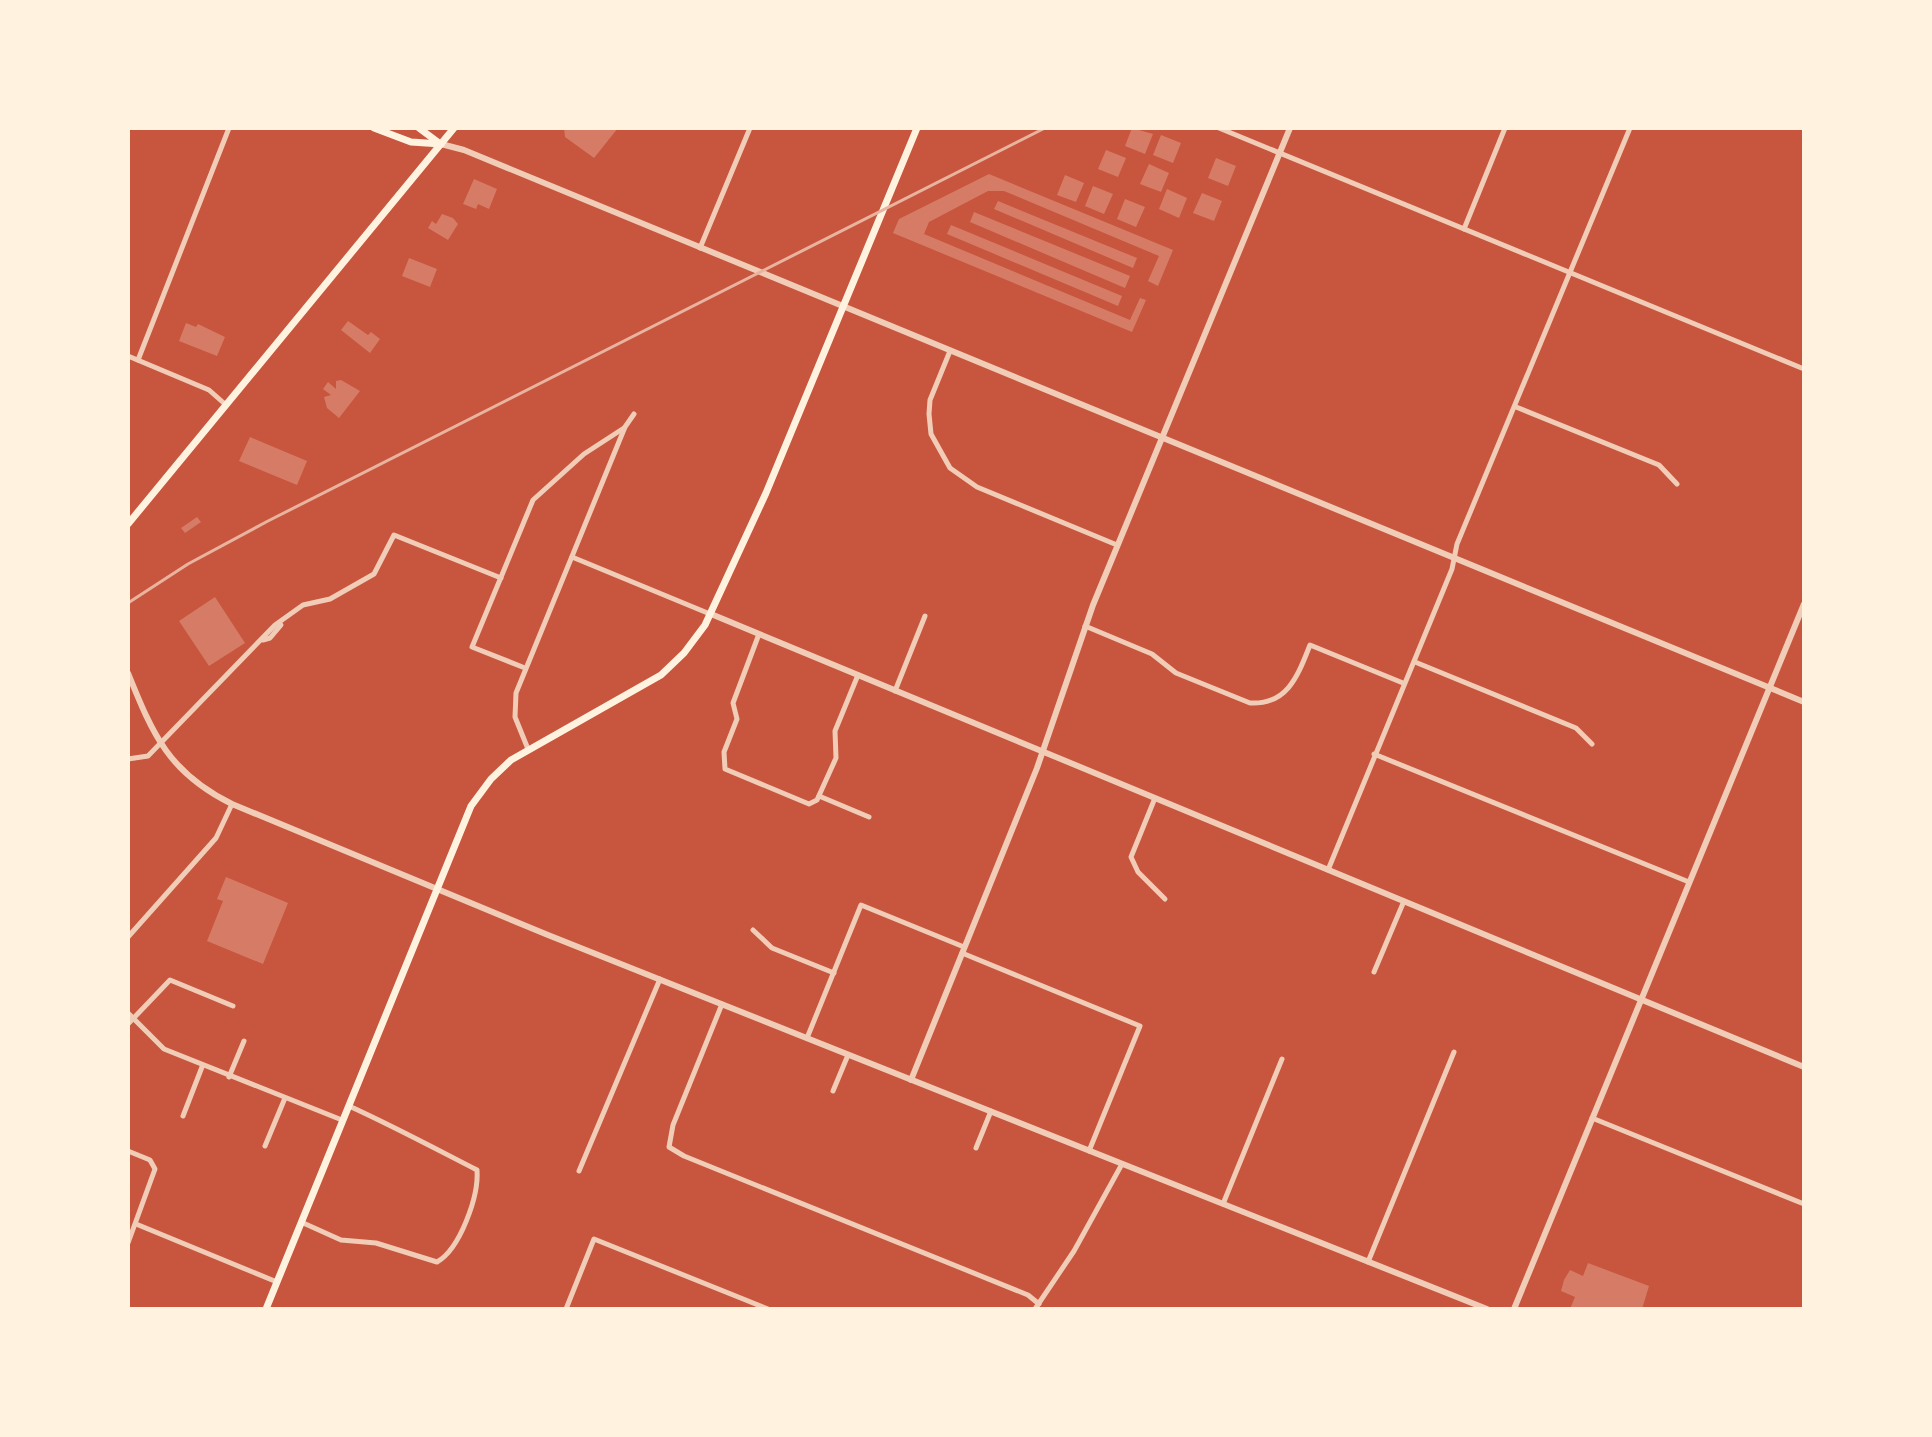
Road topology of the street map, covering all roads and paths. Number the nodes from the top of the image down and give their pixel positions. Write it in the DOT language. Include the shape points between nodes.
graph roads {
  1 [pos="229,128"];
  2 [pos="374,128"];
  3 [pos="419,128"];
  4 [pos="454,128"];
  5 [pos="750,128"];
  6 [pos="917,128"];
  7 [pos="1219,128"];
  8 [pos="1290,128"];
  9 [pos="1505,128"];
  10 [pos="1630,128"];
  11 [pos="441,144"];
  12 [pos="1280,154"];
  13 [pos="1464,229"];
  14 [pos="700,248"];
  15 [pos="1571,273"];
  16 [pos="841,308"];
  17 [pos="950,351"];
  18 [pos="128,356"];
  19 [pos="138,360"];
  20 [pos="1804,369"];
  21 [pos="227,405"];
  22 [pos="1516,407"];
  23 [pos="634,414"];
  24 [pos="625,427"];
  25 [pos="1162,436"];
  26 [pos="1677,484"];
  27 [pos="128,524"];
  28 [pos="1117,545"];
  29 [pos="572,557"];
  30 [pos="1454,558"];
  31 [pos="501,578"];
  32 [pos="1804,604"];
  33 [pos="711,614"];
  34 [pos="925,616"];
  35 [pos="1085,626"];
  36 [pos="759,634"];
  37 [pos="1415,662"];
  38 [pos="525,668"];
  39 [pos="128,673"];
  40 [pos="858,675"];
  41 [pos="1403,683"];
  42 [pos="1770,688"];
  43 [pos="895,691"];
  44 [pos="1804,702"];
  45 [pos="158,743"];
  46 [pos="1592,744"];
  47 [pos="528,749"];
  48 [pos="1041,751"];
  49 [pos="1374,754"];
  50 [pos="128,759"];
  51 [pos="818,798"];
  52 [pos="1155,798"];
  53 [pos="232,804"];
  54 [pos="869,817"];
  55 [pos="1328,870"];
  56 [pos="1689,882"];
  57 [pos="435,889"];
  58 [pos="1165,899"];
  59 [pos="1404,901"];
  60 [pos="753,930"];
  61 [pos="128,937"];
  62 [pos="963,950"];
  63 [pos="1374,972"];
  64 [pos="834,973"];
  65 [pos="660,979"];
  66 [pos="1641,999"];
  67 [pos="722,1004"];
  68 [pos="233,1006"];
  69 [pos="130,1018"];
  70 [pos="807,1038"];
  71 [pos="244,1041"];
  72 [pos="1454,1052"];
  73 [pos="848,1055"];
  74 [pos="1282,1059"];
  75 [pos="202,1067"];
  76 [pos="1804,1067"];
  77 [pos="229,1077"];
  78 [pos="911,1080"];
  79 [pos="833,1091"];
  80 [pos="285,1098"];
  81 [pos="348,1106"];
  82 [pos="991,1111"];
  83 [pos="183,1116"];
  84 [pos="1592,1118"];
  85 [pos="342,1120"];
  86 [pos="265,1146"];
  87 [pos="976,1148"];
  88 [pos="128,1151"];
  89 [pos="1089,1151"];
  90 [pos="1122,1164"];
  91 [pos="579,1171"];
  92 [pos="1223,1204"];
  93 [pos="1804,1204"];
  94 [pos="301,1222"];
  95 [pos="136,1224"];
  96 [pos="128,1243"];
  97 [pos="1368,1262"];
  98 [pos="277,1282"];
  99 [pos="1037,1306"];
  100 [pos="266,1309"];
  101 [pos="566,1309"];
  102 [pos="768,1309"];
  103 [pos="1487,1309"];
  104 [pos="1514,1309"];
  1 -- 19 [label="street"];
  2 -- 11 [label="main road" via="411,142"];
  3 -- 11 [label="main road"];
  4 -- 11 [label="main road"];
  5 -- 14 [label="street"];
  6 -- 16 [label="main road"];
  7 -- 12 [label="street"];
  8 -- 12 [label="street"];
  9 -- 13 [label="street"];
  10 -- 15 [label="street"];
  11 -- 14 [label="street"];
  11 -- 21 [label="main road"];
  12 -- 13 [label="street"];
  12 -- 25 [label="street"];
  13 -- 15 [label="street"];
  14 -- 16 [label="street"];
  15 -- 20 [label="street"];
  15 -- 22 [label="street"];
  16 -- 17 [label="street"];
  16 -- 33 [label="main road"];
  17 -- 25 [label="street"];
  17 -- 28 [label="street" via="929,414 931,434 950,468 977,487"];
  18 -- 19 [label="street"];
  19 -- 21 [label="street" via="209,390"];
  21 -- 27 [label="main road"];
  22 -- 26 [label="street" via="1659,465"];
  22 -- 30 [label="street"];
  23 -- 24 [label="street"];
  24 -- 29 [label="street"];
  24 -- 31 [label="street" via="584,454 533,500"];
  25 -- 28 [label="street"];
  25 -- 30 [label="street"];
  28 -- 35 [label="street"];
  29 -- 33 [label="street"];
  29 -- 38 [label="street"];
  30 -- 37 [label="street"];
  30 -- 42 [label="street"];
  31 -- 38 [label="street" via="472,647"];
  31 -- 45 [label="street" via="394,535 365,582 303,605 275,625"];
  32 -- 42 [label="street"];
  33 -- 36 [label="street"];
  33 -- 47 [label="main road" via="661,675"];
  34 -- 43 [label="street"];
  35 -- 41 [label="street" via="1141,649 1176,673 1250,703 1272,701 1292,686 1310,645"];
  35 -- 48 [label="street"];
  36 -- 40 [label="street"];
  36 -- 51 [label="street" via="733,703 737,719 724,752 725,769 809,804"];
  37 -- 41 [label="street"];
  37 -- 46 [label="street" via="1576,728"];
  38 -- 47 [label="street" via="513,705"];
  39 -- 45 [label="street"];
  40 -- 43 [label="street"];
  40 -- 51 [label="street" via="835,731 836,758"];
  41 -- 49 [label="street"];
  42 -- 44 [label="street"];
  42 -- 56 [label="street"];
  43 -- 48 [label="street"];
  45 -- 50 [label="street" via="145,758"];
  45 -- 53 [label="street" via="201,787"];
  47 -- 57 [label="main road" via="491,779 471,806"];
  48 -- 52 [label="street"];
  48 -- 62 [label="street"];
  49 -- 55 [label="street"];
  49 -- 56 [label="street"];
  51 -- 54 [label="street"];
  52 -- 55 [label="street"];
  52 -- 58 [label="street" via="1131,857"];
  53 -- 57 [label="street"];
  53 -- 61 [label="street" via="216,838"];
  55 -- 59 [label="street"];
  56 -- 66 [label="street"];
  57 -- 65 [label="street"];
  57 -- 81 [label="main road"];
  59 -- 63 [label="street"];
  59 -- 66 [label="street"];
  60 -- 64 [label="street" via="772,948"];
  62 -- 64 [label="street" via="861,905"];
  62 -- 78 [label="street"];
  62 -- 89 [label="street" via="1140,1026"];
  64 -- 70 [label="street"];
  65 -- 67 [label="street"];
  65 -- 91 [label="street"];
  66 -- 76 [label="street"];
  66 -- 84 [label="street"];
  67 -- 70 [label="street"];
  67 -- 99 [label="street" via="669,1147 1028,1295"];
  68 -- 69 [label="street" via="170,980"];
  69 -- 75 [label="street" via="164,1049"];
  70 -- 73 [label="street"];
  71 -- 77 [label="street"];
  72 -- 97 [label="street"];
  73 -- 78 [label="street"];
  73 -- 79 [label="street"];
  74 -- 92 [label="street"];
  75 -- 77 [label="street"];
  75 -- 83 [label="street"];
  77 -- 80 [label="street"];
  78 -- 82 [label="street"];
  80 -- 85 [label="street"];
  80 -- 86 [label="street"];
  81 -- 85 [label="main road"];
  81 -- 94 [label="street" via="477,1170 478,1184 451,1252 437,1262 376,1243 341,1240"];
  82 -- 87 [label="street"];
  82 -- 89 [label="street"];
  84 -- 93 [label="street"];
  84 -- 104 [label="street"];
  85 -- 94 [label="main road"];
  88 -- 95 [label="street" via="150,1160 155,1169"];
  89 -- 90 [label="street"];
  90 -- 92 [label="street"];
  90 -- 99 [label="street"];
  92 -- 97 [label="street"];
  94 -- 98 [label="main road"];
  95 -- 96 [label="street"];
  95 -- 98 [label="street"];
  97 -- 103 [label="street"];
  98 -- 100 [label="main road"];
  101 -- 102 [label="street" via="594,1239"];
}
